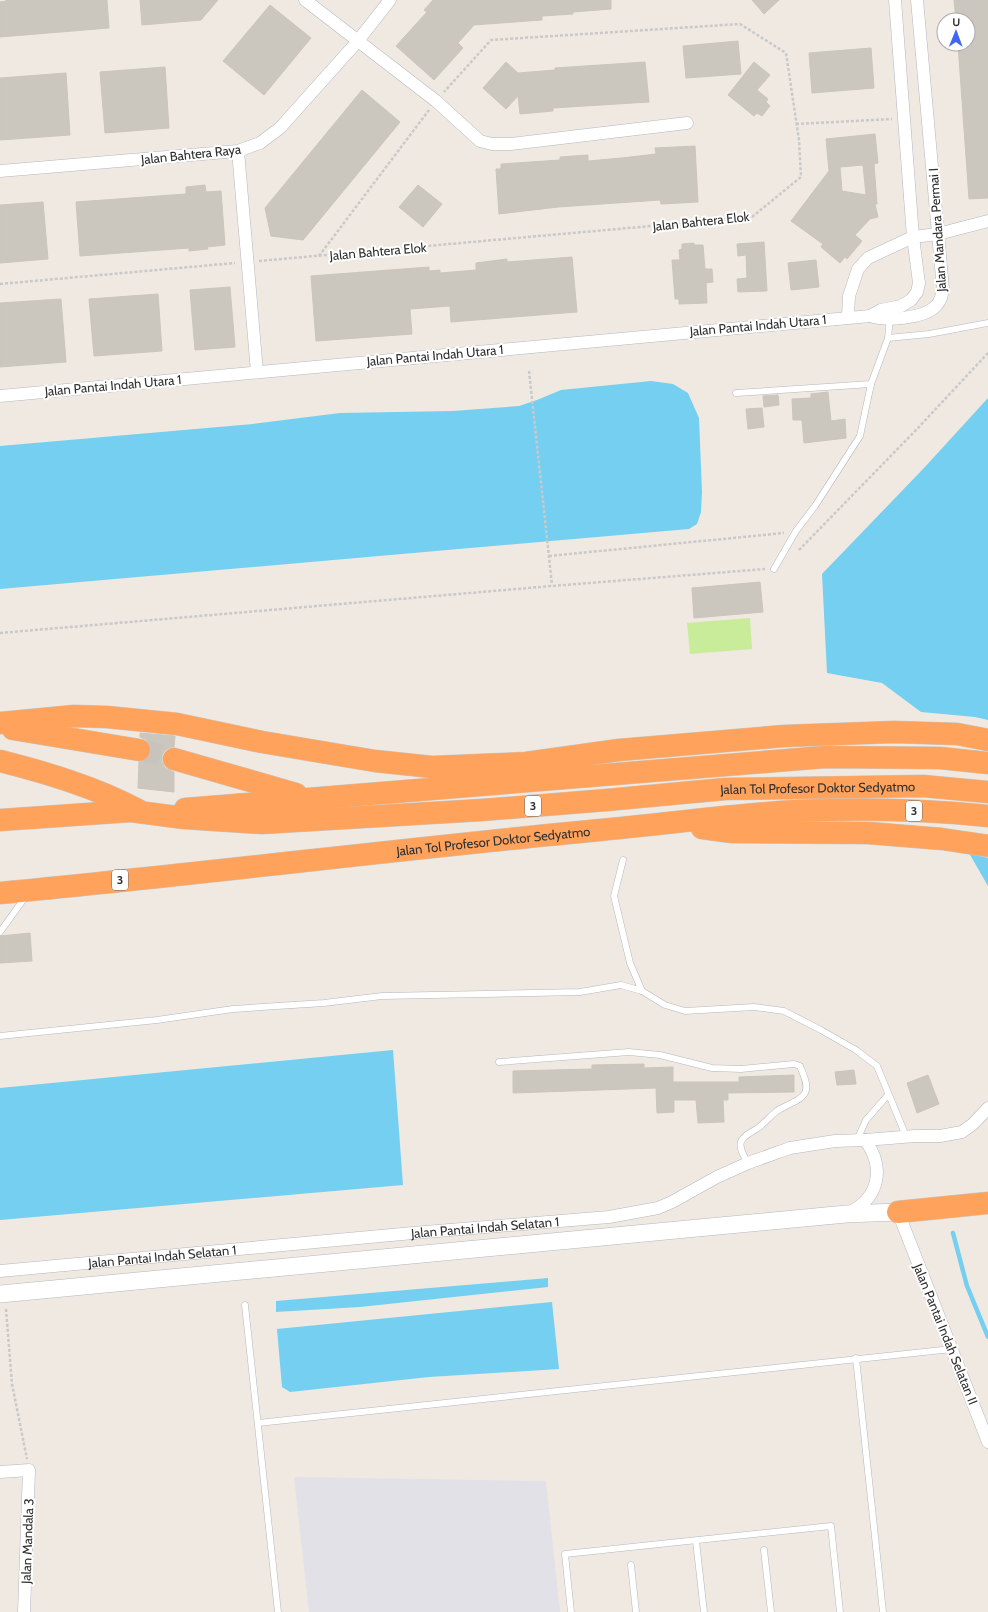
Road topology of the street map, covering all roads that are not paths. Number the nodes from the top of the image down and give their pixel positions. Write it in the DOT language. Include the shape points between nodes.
graph roads {
  1 [pos="305,0"];
  2 [pos="390,0"];
  3 [pos="895,0"];
  4 [pos="917,0"];
  5 [pos="357,42"];
  6 [pos="687,123"];
  7 [pos="238,151"];
  8 [pos="0,171"];
  9 [pos="988,221"];
  10 [pos="938,234"];
  11 [pos="913,237"];
  12 [pos="889,313"];
  13 [pos="870,316"];
  14 [pos="848,317"];
  15 [pos="988,323"];
  16 [pos="888,338"];
  17 [pos="257,372"];
  18 [pos="871,384"];
  19 [pos="736,393"];
  20 [pos="0,396"];
  21 [pos="774,569"];
  22 [pos="0,723"];
  23 [pos="0,727"];
  24 [pos="988,740"];
  25 [pos="139,750"];
  26 [pos="174,759"];
  27 [pos="0,761"];
  28 [pos="988,763"];
  29 [pos="988,792"];
  30 [pos="308,798"];
  31 [pos="144,813"];
  32 [pos="988,816"];
  33 [pos="0,820"];
  34 [pos="677,823"];
  35 [pos="988,846"];
  36 [pos="623,860"];
  37 [pos="31,890"];
  38 [pos="0,893"];
  39 [pos="0,932"];
  40 [pos="642,991"];
  41 [pos="0,1036"];
  42 [pos="499,1062"];
  43 [pos="888,1095"];
  44 [pos="988,1108"];
  45 [pos="906,1136"];
  46 [pos="861,1140"];
  47 [pos="748,1162"];
  48 [pos="988,1203"];
  49 [pos="846,1214"];
  50 [pos="900,1219"];
  51 [pos="0,1271"];
  52 [pos="3,1301"];
  53 [pos="245,1305"];
  54 [pos="952,1349"];
  55 [pos="856,1358"];
  56 [pos="258,1423"];
  57 [pos="988,1442"];
  58 [pos="0,1472"];
  59 [pos="696,1541"];
  60 [pos="764,1550"];
  61 [pos="631,1565"];
  62 [pos="24,1612"];
  63 [pos="278,1612"];
  64 [pos="571,1612"];
  65 [pos="636,1612"];
  66 [pos="704,1612"];
  67 [pos="771,1612"];
  68 [pos="840,1612"];
  69 [pos="883,1612"];
  1 -- 5 [label="street"];
  2 -- 5 [label="street, Jalan Bahtera Raya"];
  3 -- 11 [label="street, Jalan Mandara Permai I"];
  4 -- 10 [label="street, Jalan Mandara Permai I"];
  5 -- 6 [label="street" via="436,101 480,141 492,144 511,144"];
  5 -- 7 [label="street, Jalan Bahtera Raya" via="280,128 260,143"];
  7 -- 8 [label="street, Jalan Bahtera Raya"];
  7 -- 17 [label="street"];
  9 -- 10 [label="street"];
  10 -- 11 [label="street"];
  10 -- 12 [label="street, Jalan Mandara Permai I" via="943,289 941,298 936,306 920,315"];
  11 -- 12 [label="street, Jalan Mandara Permai I" via="919,283 917,292 911,300"];
  11 -- 14 [label="street" via="868,258 858,268 849,296"];
  12 -- 13 [label="street, Jalan Mandara Permai I" via="881,310"];
  12 -- 16 [label="lane"];
  13 -- 14 [label="street, Jalan Pantai Indah Utara 1"];
  14 -- 17 [label="street, Jalan Pantai Indah Utara 1"];
  15 -- 16 [label="lane" via="929,334"];
  16 -- 18 [label="lane"];
  17 -- 20 [label="street, Jalan Pantai Indah Utara 1"];
  18 -- 19 [label="lane"];
  18 -- 21 [label="lane" via="860,436"];
  22 -- 24 [label="highway" via="74,716 169,723 375,761 432,767 526,763 619,750 776,737 894,732 957,734"];
  23 -- 25 [label="highway"];
  26 -- 30 [label="highway, Jalan Tol Profesor Doktor Sedyatmo / 3"];
  27 -- 31 [label="highway" via="97,791"];
  28 -- 30 [label="highway, Jalan Tol Profesor Doktor Sedyatmo / 3" via="940,758 825,757"];
  29 -- 31 [label="highway, Jalan Tol Profesor Doktor Sedyatmo / 3" via="922,786 725,789 482,810 262,823 190,819"];
  30 -- 31 [label="highway, Jalan Tol Profesor Doktor Sedyatmo / 3"];
  31 -- 33 [label="highway, Jalan Tol Profesor Doktor Sedyatmo / 3" via="131,811"];
  32 -- 34 [label="highway, Jalan Tol Profesor Doktor Sedyatmo / 3" via="869,810 794,811"];
  34 -- 35 [label="highway" via="718,831 868,834 942,839"];
  34 -- 37 [label="highway, Jalan Tol Profesor Doktor Sedyatmo / 3" via="444,845"];
  36 -- 40 [label="lane" via="614,896 630,963"];
  37 -- 38 [label="highway, Jalan Tol Profesor Doktor Sedyatmo / 3"];
  37 -- 39 [label="lane"];
  40 -- 41 [label="lane" via="621,985 580,992 382,996 233,1009 157,1020"];
  40 -- 43 [label="lane" via="665,1005 685,1011 754,1007 784,1011 856,1050 877,1066"];
  42 -- 47 [label="lane" via="629,1052 660,1055 712,1068 741,1069 794,1064 800,1066 806,1084 805,1093 776,1111 742,1139 741,1151"];
  43 -- 45 [label="lane"];
  43 -- 46 [label="lane" via="866,1120"];
  44 -- 45 [label="street" via="962,1132 940,1136"];
  45 -- 46 [label="street"];
  46 -- 47 [label="street, Jalan Pantai Indah Selatan 1" via="801,1145"];
  46 -- 49 [label="street, Jalan Pantai Indah Selatan 1" via="872,1149 876,1160 876,1182 865,1202"];
  47 -- 51 [label="street, Jalan Pantai Indah Selatan 1" via="665,1205 609,1217"];
  48 -- 50 [label="highway"];
  49 -- 50 [label="street, Jalan Pantai Indah Selatan 1"];
  49 -- 52 [label="street, Jalan Pantai Indah Selatan 1"];
  50 -- 54 [label="street, Jalan Pantai Indah Selatan II"];
  53 -- 56 [label="lane"];
  54 -- 55 [label="lane"];
  54 -- 57 [label="street, Jalan Pantai Indah Selatan II"];
  55 -- 56 [label="lane"];
  55 -- 69 [label="lane"];
  56 -- 63 [label="lane"];
  58 -- 62 [label="street, Jalan Mandala 3" via="29,1470"];
  59 -- 64 [label="lane" via="565,1554"];
  59 -- 66 [label="lane"];
  59 -- 68 [label="lane" via="831,1526"];
  60 -- 67 [label="lane"];
  61 -- 65 [label="lane"];
}
